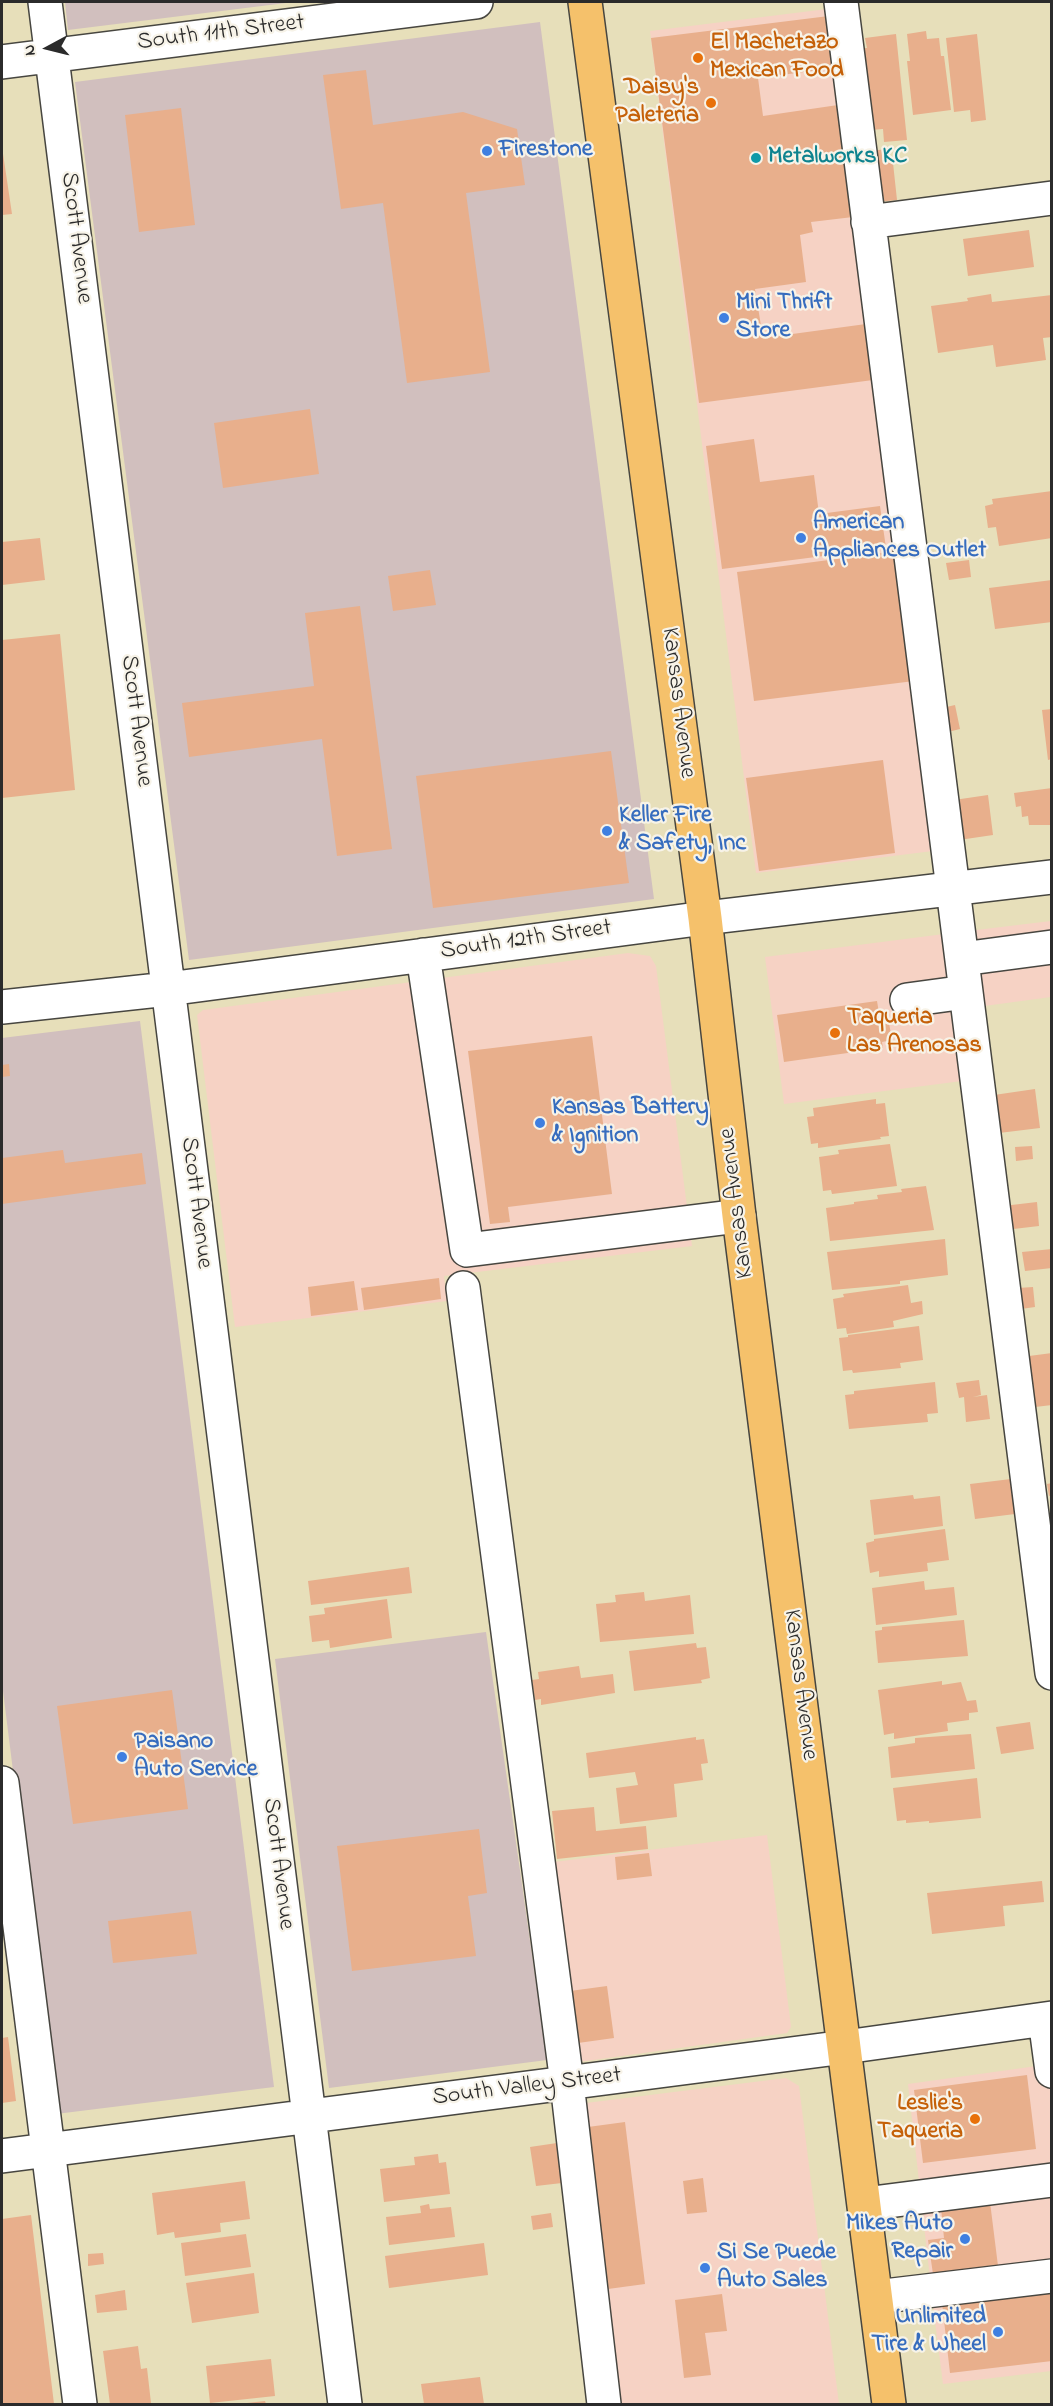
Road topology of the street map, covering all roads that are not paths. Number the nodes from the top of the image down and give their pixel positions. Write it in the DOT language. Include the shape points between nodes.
graph roads {
  1 [pos="45,2"];
  2 [pos="476,2"];
  3 [pos="585,2"];
  4 [pos="841,2"];
  5 [pos="305,12"];
  6 [pos="52,55"];
  7 [pos="2,62"];
  8 [pos="1052,198"];
  9 [pos="868,222"];
  10 [pos="1052,877"];
  11 [pos="952,889"];
  12 [pos="705,918"];
  13 [pos="1052,948"];
  14 [pos="423,955"];
  15 [pos="962,959"];
  16 [pos="168,989"];
  17 [pos="966,993"];
  18 [pos="908,1000"];
  19 [pos="2,1007"];
  20 [pos="739,1216"];
  21 [pos="463,1288"];
  22 [pos="1052,1673"];
  23 [pos="2,1783"];
  24 [pos="1048,2019"];
  25 [pos="845,2047"];
  26 [pos="1052,2071"];
  27 [pos="567,2083"];
  28 [pos="309,2116"];
  29 [pos="48,2150"];
  30 [pos="2,2156"];
  31 [pos="1052,2180"];
  32 [pos="865,2204"];
  33 [pos="1052,2276"];
  34 [pos="876,2297"];
  35 [pos="80,2404"];
  36 [pos="345,2404"];
  37 [pos="604,2404"];
  38 [pos="889,2404"];
  1 -- 6 [label="street, Scott Avenue"];
  2 -- 5 [label="street, South 11th Street"];
  3 -- 12 [label="main road, Kansas Avenue"];
  4 -- 9 [label="street"];
  5 -- 6 [label="street, South 11th Street"];
  6 -- 7 [label="street, South 11th Street"];
  6 -- 16 [label="street, Scott Avenue"];
  8 -- 9 [label="street"];
  9 -- 11 [label="street"];
  10 -- 11 [label="street, South 12th Street"];
  11 -- 12 [label="street, South 12th Street"];
  11 -- 15 [label="street"];
  12 -- 14 [label="street, South 12th Street"];
  12 -- 20 [label="main road, Kansas Avenue"];
  13 -- 15 [label="street"];
  14 -- 16 [label="street, South 12th Street"];
  14 -- 20 [label="street" via="467,1250"];
  15 -- 17 [label="street"];
  16 -- 19 [label="street, South 12th Street"];
  16 -- 28 [label="street, Scott Avenue"];
  17 -- 18 [label="street"];
  17 -- 22 [label="street"];
  20 -- 25 [label="main road, Kansas Avenue"];
  21 -- 27 [label="street"];
  23 -- 29 [label="street"];
  24 -- 25 [label="street, South Valley Street"];
  24 -- 26 [label="street"];
  25 -- 27 [label="street, South Valley Street"];
  25 -- 32 [label="main road, Kansas Avenue"];
  27 -- 28 [label="street, South Valley Street"];
  27 -- 37 [label="street"];
  28 -- 29 [label="street, South Valley Street"];
  28 -- 36 [label="street, Scott Avenue"];
  29 -- 30 [label="street, South Valley Street"];
  29 -- 35 [label="street"];
  31 -- 32 [label="street"];
  32 -- 34 [label="main road, Kansas Avenue"];
  33 -- 34 [label="street"];
  34 -- 38 [label="main road, Kansas Avenue"];
}
